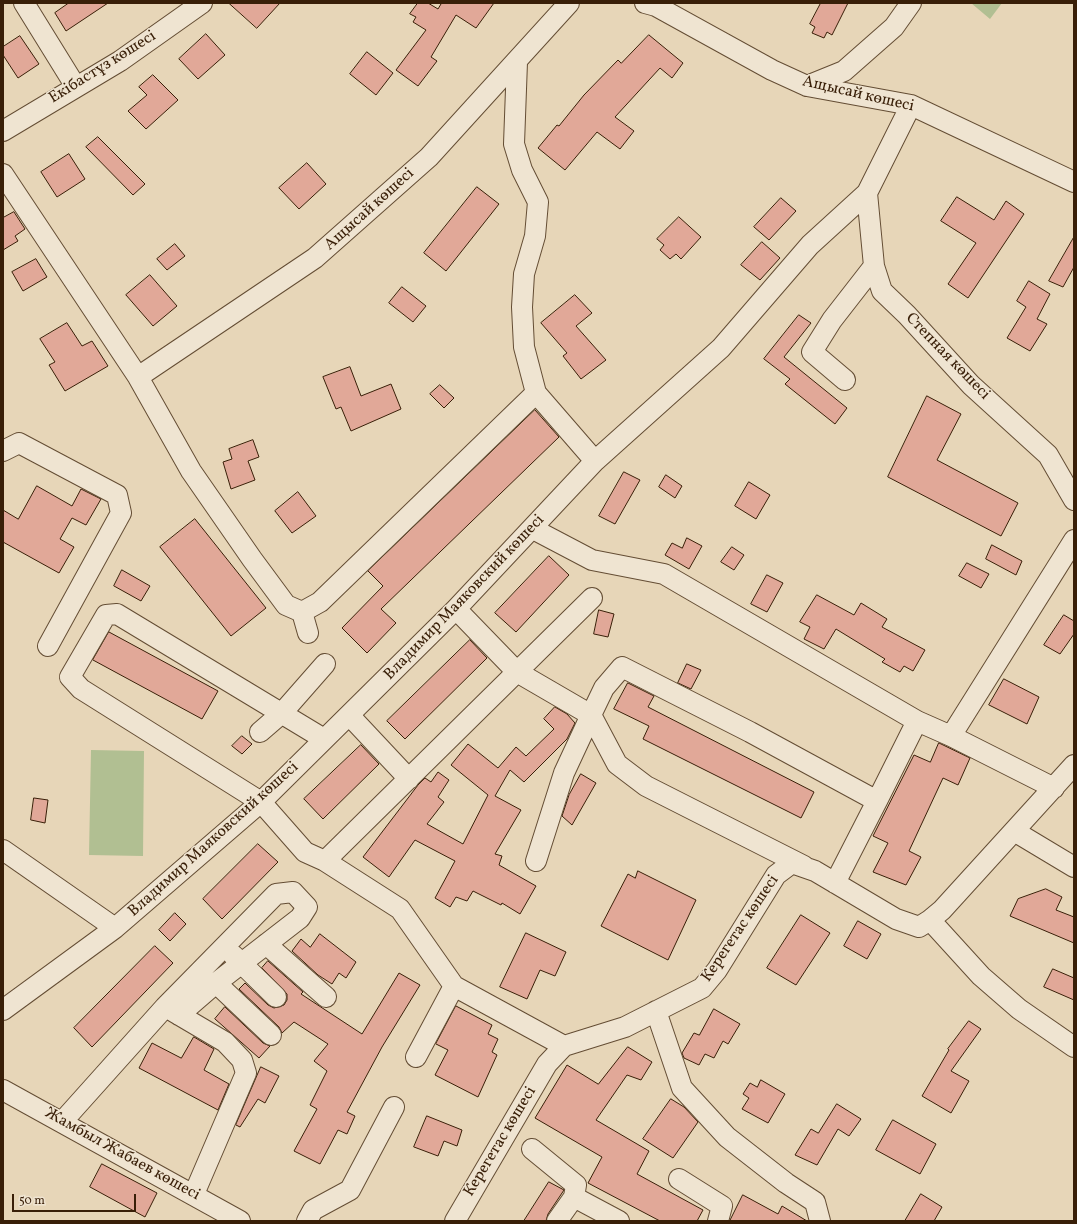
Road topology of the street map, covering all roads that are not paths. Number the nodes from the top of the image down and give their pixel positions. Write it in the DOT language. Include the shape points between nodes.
graph roads {
  1 [pos="24,3"];
  2 [pos="202,3"];
  3 [pos="569,3"];
  4 [pos="645,3"];
  5 [pos="911,3"];
  6 [pos="517,62"];
  7 [pos="807,86"];
  8 [pos="76,87"];
  9 [pos="911,105"];
  10 [pos="3,131"];
  11 [pos="3,174"];
  12 [pos="1074,182"];
  13 [pos="867,193"];
  14 [pos="874,266"];
  15 [pos="138,378"];
  16 [pos="845,380"];
  17 [pos="536,393"];
  18 [pos="3,451"];
  19 [pos="596,461"];
  20 [pos="1074,500"];
  21 [pos="533,529"];
  22 [pos="1074,540"];
  23 [pos="592,598"];
  24 [pos="456,609"];
  25 [pos="302,612"];
  26 [pos="308,633"];
  27 [pos="48,646"];
  28 [pos="325,664"];
  29 [pos="517,672"];
  30 [pos="282,713"];
  31 [pos="349,715"];
  32 [pos="591,715"];
  33 [pos="917,721"];
  34 [pos="260,732"];
  35 [pos="951,736"];
  36 [pos="324,739"];
  37 [pos="1074,765"];
  38 [pos="409,779"];
  39 [pos="1054,788"];
  40 [pos="877,801"];
  41 [pos="261,802"];
  42 [pos="1014,831"];
  43 [pos="3,850"];
  44 [pos="325,861"];
  45 [pos="536,861"];
  46 [pos="1074,867"];
  47 [pos="815,871"];
  48 [pos="835,883"];
  49 [pos="930,920"];
  50 [pos="115,928"];
  51 [pos="266,944"];
  52 [pos="224,947"];
  53 [pos="242,964"];
  54 [pos="216,983"];
  55 [pos="454,986"];
  56 [pos="276,997"];
  57 [pos="326,997"];
  58 [pos="3,1010"];
  59 [pos="172,1011"];
  60 [pos="656,1011"];
  61 [pos="271,1035"];
  62 [pos="564,1046"];
  63 [pos="1074,1047"];
  64 [pos="416,1057"];
  65 [pos="3,1090"];
  66 [pos="394,1107"];
  67 [pos="62,1122"];
  68 [pos="532,1149"];
  69 [pos="679,1180"];
  70 [pos="194,1194"];
  71 [pos="574,1197"];
  72 [pos="240,1221"];
  73 [pos="307,1221"];
  74 [pos="455,1221"];
  75 [pos="557,1221"];
  76 [pos="619,1221"];
  77 [pos="718,1221"];
  78 [pos="820,1221"];
  1 -- 8 [label="street"];
  2 -- 8 [label="street, Екібастұз көшесі" via="120,61"];
  3 -- 6 [label="street, Ащысай көшесі"];
  4 -- 7 [label="street, Ащысай көшесі" via="656,6 772,70"];
  5 -- 7 [label="street" via="894,27 844,71"];
  6 -- 15 [label="street, Ащысай көшесі" via="429,157 315,258"];
  6 -- 17 [label="street" via="514,144 522,170 538,202 535,236 524,274 522,307 524,347"];
  7 -- 9 [label="street, Ащысай көшесі"];
  8 -- 10 [label="street, Екібастұз көшесі"];
  9 -- 12 [label="street, Ащысай көшесі"];
  9 -- 13 [label="street"];
  11 -- 15 [label="street"];
  13 -- 14 [label="street, Степная көшесі"];
  13 -- 19 [label="street, Владимир Маяковский көшесі" via="810,244 721,348"];
  14 -- 16 [label="street" via="832,320 812,352"];
  14 -- 20 [label="street, Степная көшесі" via="882,291 971,385 1048,455"];
  15 -- 25 [label="street" via="191,470 252,560 286,605"];
  17 -- 19 [label="street"];
  17 -- 25 [label="street" via="320,602"];
  18 -- 27 [label="street" via="19,443 117,495 120,513"];
  19 -- 21 [label="street, Владимир Маяковский көшесі"];
  21 -- 24 [label="street, Владимир Маяковский көшесі"];
  21 -- 33 [label="street" via="592,560 664,574"];
  22 -- 35 [label="street"];
  23 -- 29 [label="street"];
  24 -- 29 [label="street"];
  24 -- 31 [label="street, Владимир Маяковский көшесі"];
  25 -- 26 [label="street"];
  28 -- 30 [label="street"];
  29 -- 32 [label="street"];
  29 -- 38 [label="street"];
  30 -- 34 [label="street"];
  30 -- 36 [label="street"];
  30 -- 41 [label="street" via="117,614 106,615 70,677 81,689"];
  31 -- 36 [label="street, Владимир Маяковский көшесі"];
  31 -- 38 [label="street"];
  32 -- 40 [label="street" via="604,688 622,667 750,732"];
  32 -- 45 [label="street" via="564,773"];
  32 -- 47 [label="street" via="617,764 646,786"];
  33 -- 35 [label="street"];
  33 -- 40 [label="street"];
  35 -- 39 [label="street"];
  36 -- 41 [label="street, Владимир Маяковский көшесі"];
  37 -- 39 [label="street"];
  38 -- 44 [label="street"];
  39 -- 42 [label="street"];
  40 -- 48 [label="street"];
  41 -- 44 [label="street" via="305,852"];
  41 -- 50 [label="street, Владимир Маяковский көшесі"];
  42 -- 46 [label="street"];
  42 -- 49 [label="street"];
  43 -- 50 [label="street"];
  44 -- 55 [label="street" via="400,909"];
  47 -- 48 [label="street, Керегетас көшесі"];
  47 -- 60 [label="street, Керегетас көшесі" via="792,863 776,874 717,970 702,988"];
  48 -- 49 [label="street, Керегетас көшесі" via="896,919 919,926"];
  49 -- 63 [label="street" via="986,980 1019,1009"];
  50 -- 58 [label="street, Владимир Маяковский көшесі"];
  51 -- 52 [label="street" via="300,918 307,908 293,892 276,894"];
  51 -- 53 [label="street"];
  51 -- 57 [label="street"];
  52 -- 53 [label="street"];
  52 -- 59 [label="street"];
  53 -- 54 [label="street"];
  53 -- 56 [label="street"];
  54 -- 59 [label="street"];
  54 -- 61 [label="street"];
  55 -- 62 [label="street"];
  55 -- 64 [label="street"];
  59 -- 67 [label="street"];
  59 -- 70 [label="street" via="225,1042 242,1060 246,1073"];
  60 -- 62 [label="street, Керегетас көшесі" via="625,1027"];
  60 -- 78 [label="street" via="682,1088 727,1136 815,1202"];
  62 -- 74 [label="street, Керегетас көшесі" via="547,1064"];
  65 -- 67 [label="street, Жамбыл Жабаев көшесі"];
  66 -- 73 [label="street" via="350,1190 313,1210"];
  67 -- 70 [label="street, Жамбыл Жабаев көшесі"];
  68 -- 71 [label="street" via="576,1184"];
  69 -- 77 [label="street" via="722,1206"];
  70 -- 72 [label="street, Жамбыл Жабаев көшесі"];
  71 -- 75 [label="street"];
  71 -- 76 [label="street"];
}
